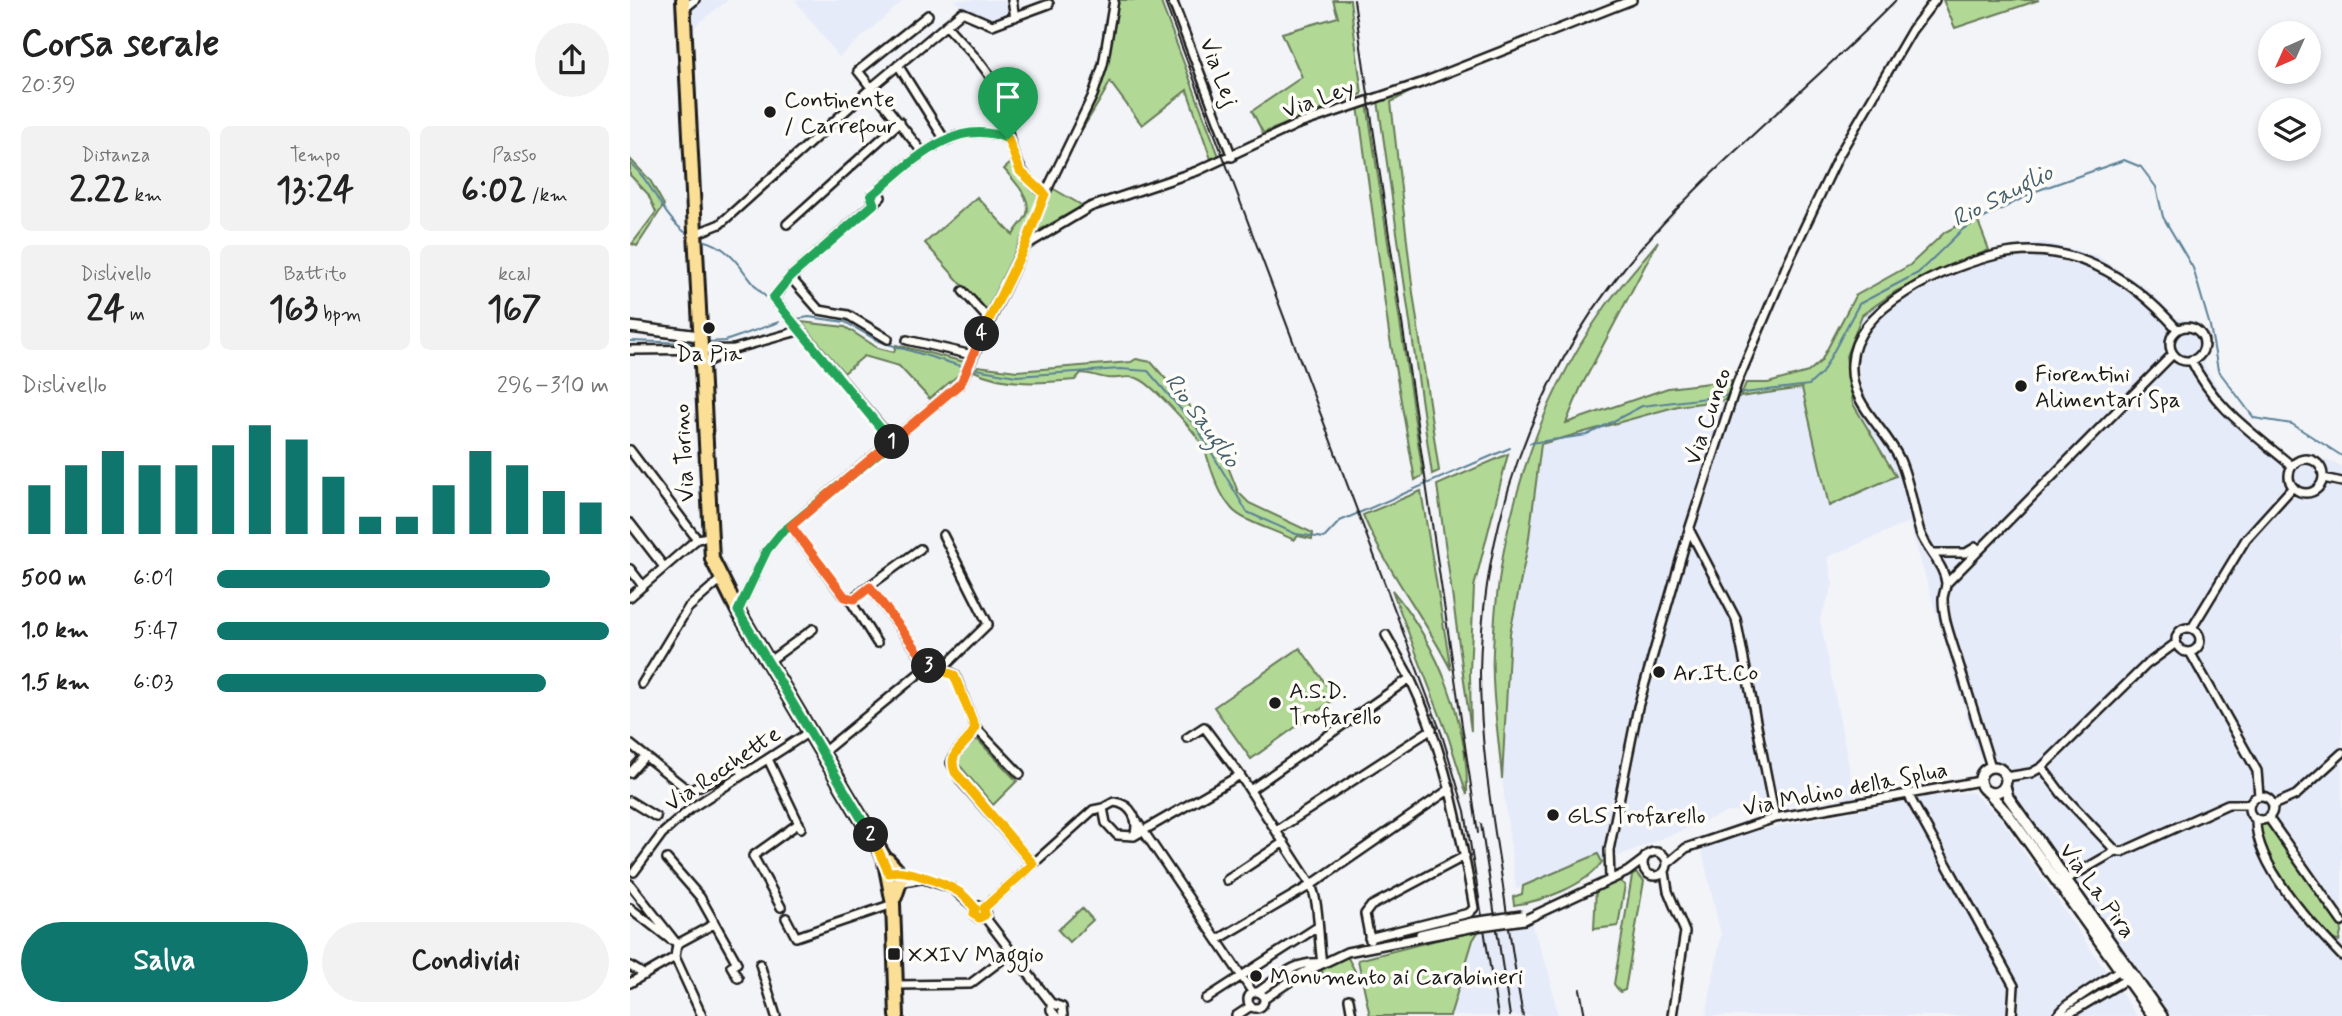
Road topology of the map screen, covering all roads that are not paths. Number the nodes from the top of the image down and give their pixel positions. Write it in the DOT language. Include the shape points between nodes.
graph roads {
  1 [pos="695,0"];
  2 [pos="1012,0"];
  3 [pos="1114,0"];
  4 [pos="1172,0"];
  5 [pos="1632,0"];
  6 [pos="1935,0"];
  7 [pos="683,5"];
  8 [pos="1049,5"];
  9 [pos="928,15"];
  10 [pos="1015,17"];
  11 [pos="946,25"];
  12 [pos="898,65"];
  13 [pos="872,87"];
  14 [pos="900,122"];
  15 [pos="1008,139"];
  16 [pos="945,140"];
  17 [pos="923,153"];
  18 [pos="1232,157"];
  19 [pos="1045,194"];
  20 [pos="881,197"];
  21 [pos="874,204"];
  22 [pos="787,224"];
  23 [pos="694,234"];
  24 [pos="1025,246"];
  25 [pos="790,277"];
  26 [pos="963,291"];
  27 [pos="990,321"];
  28 [pos="630,327"];
  29 [pos="2177,329"];
  30 [pos="798,331"];
  31 [pos="699,336"];
  32 [pos="888,339"];
  33 [pos="907,340"];
  34 [pos="699,349"];
  35 [pos="734,349"];
  36 [pos="630,350"];
  37 [pos="2173,354"];
  38 [pos="970,359"];
  39 [pos="2192,360"];
  40 [pos="700,365"];
  41 [pos="893,441"];
  42 [pos="630,450"];
  43 [pos="2292,466"];
  44 [pos="2323,478"];
  45 [pos="2342,482"];
  46 [pos="2293,487"];
  47 [pos="630,523"];
  48 [pos="791,526"];
  49 [pos="1689,530"];
  50 [pos="943,535"];
  51 [pos="703,538"];
  52 [pos="1982,544"];
  53 [pos="920,549"];
  54 [pos="1932,553"];
  55 [pos="664,567"];
  56 [pos="630,569"];
  57 [pos="720,580"];
  58 [pos="1946,584"];
  59 [pos="643,586"];
  60 [pos="870,587"];
  61 [pos="630,597"];
  62 [pos="850,600"];
  63 [pos="738,611"];
  64 [pos="2192,628"];
  65 [pos="813,629"];
  66 [pos="1386,635"];
  67 [pos="877,643"];
  68 [pos="2176,643"];
  69 [pos="2190,652"];
  70 [pos="768,662"];
  71 [pos="928,666"];
  72 [pos="943,668"];
  73 [pos="1410,678"];
  74 [pos="642,684"];
  75 [pos="975,727"];
  76 [pos="1432,729"];
  77 [pos="809,732"];
  78 [pos="1187,738"];
  79 [pos="630,744"];
  80 [pos="2342,752"];
  81 [pos="822,753"];
  82 [pos="645,756"];
  83 [pos="768,759"];
  84 [pos="2042,766"];
  85 [pos="1991,767"];
  86 [pos="630,773"];
  87 [pos="746,773"];
  88 [pos="1020,774"];
  89 [pos="1240,775"];
  90 [pos="1980,782"];
  91 [pos="2006,782"];
  92 [pos="1450,789"];
  93 [pos="1250,790"];
  94 [pos="1988,792"];
  95 [pos="1909,796"];
  96 [pos="2259,796"];
  97 [pos="630,801"];
  98 [pos="2249,804"];
  99 [pos="2273,805"];
  100 [pos="1103,808"];
  101 [pos="656,817"];
  102 [pos="2268,817"];
  103 [pos="1776,818"];
  104 [pos="2256,819"];
  105 [pos="1136,820"];
  106 [pos="1277,830"];
  107 [pos="1144,832"];
  108 [pos="1134,836"];
  109 [pos="1284,842"];
  110 [pos="2116,851"];
  111 [pos="1679,852"];
  112 [pos="1661,854"];
  113 [pos="1465,856"];
  114 [pos="667,859"];
  115 [pos="1643,860"];
  116 [pos="1033,864"];
  117 [pos="1666,868"];
  118 [pos="634,872"];
  119 [pos="1627,872"];
  120 [pos="1648,874"];
  121 [pos="894,876"];
  122 [pos="926,878"];
  123 [pos="2067,879"];
  124 [pos="1227,880"];
  125 [pos="1610,880"];
  126 [pos="630,884"];
  127 [pos="1311,885"];
  128 [pos="1668,891"];
  129 [pos="893,904"];
  130 [pos="781,907"];
  131 [pos="630,908"];
  132 [pos="981,911"];
  133 [pos="786,918"];
  134 [pos="2342,922"];
  135 [pos="715,923"];
  136 [pos="1316,928"];
  137 [pos="1217,940"];
  138 [pos="1370,942"];
  139 [pos="2342,942"];
  140 [pos="2329,943"];
  141 [pos="677,944"];
  142 [pos="1012,952"];
  143 [pos="2342,956"];
  144 [pos="675,957"];
  145 [pos="1322,963"];
  146 [pos="760,964"];
  147 [pos="630,966"];
  148 [pos="2121,969"];
  149 [pos="645,975"];
  150 [pos="1241,976"];
  151 [pos="738,978"];
  152 [pos="2127,979"];
  153 [pos="630,983"];
  154 [pos="897,985"];
  155 [pos="2086,992"];
  156 [pos="1255,993"];
  157 [pos="1206,999"];
  158 [pos="1349,999"];
  159 [pos="2092,1001"];
  160 [pos="1051,1003"];
  161 [pos="1262,1003"];
  162 [pos="1251,1006"];
  163 [pos="1051,1015"];
  164 [pos="702,1016"];
  165 [pos="776,1016"];
  166 [pos="897,1016"];
  167 [pos="1063,1016"];
  168 [pos="1236,1016"];
  169 [pos="1266,1016"];
  170 [pos="1352,1016"];
  171 [pos="1672,1016"];
  172 [pos="2012,1016"];
  173 [pos="2057,1016"];
  174 [pos="2065,1016"];
  175 [pos="2152,1016"];
  176 [pos="2162,1016"];
  1 -- 7 [label="street"];
  2 -- 10 [label="street"];
  3 -- 19 [label="street" via="1093,95"];
  4 -- 18 [label="street, Via Lej"];
  5 -- 18 [label="street, Via Ley" via="1421,83 1296,125"];
  6 -- 49 [label="street, Via Cuneo" via="1906,40 1839,155 1789,260 1737,383"];
  7 -- 23 [label="main road, Via Torino"];
  8 -- 10 [label="street"];
  9 -- 13 [label="street" via="858,71"];
  10 -- 11 [label="street" via="992,25 962,12"];
  11 -- 12 [label="street"];
  11 -- 15 [label="street" via="993,80"];
  12 -- 13 [label="street"];
  12 -- 16 [label="street"];
  13 -- 14 [label="street"];
  13 -- 23 [label="street" via="720,224"];
  14 -- 17 [label="street"];
  14 -- 22 [label="street"];
  15 -- 16 [label="street" via="968,131"];
  15 -- 19 [label="street" via="1020,171"];
  16 -- 17 [label="street"];
  17 -- 21 [label="street" via="871,196"];
  18 -- 24 [label="street, Via Ley" via="1090,207"];
  19 -- 24 [label="street"];
  20 -- 21 [label="street"];
  21 -- 25 [label="street"];
  23 -- 31 [label="main road, Via Torino"];
  24 -- 27 [label="street"];
  25 -- 30 [label="street" via="773,298"];
  25 -- 32 [label="street" via="820,310 848,315"];
  26 -- 27 [label="street"];
  27 -- 38 [label="street"];
  28 -- 31 [label="street"];
  29 -- 37 [label="street" via="2169,344"];
  29 -- 39 [label="street" via="2188,326 2202,335 2203,350"];
  29 -- 54 [label="street" via="2139,290 2109,270 2040,252 1982,258 1911,291 1875,314 1855,347 1856,394 1900,460 1920,531"];
  30 -- 35 [label="street"];
  30 -- 41 [label="street"];
  31 -- 34 [label="main road, Via Torino"];
  33 -- 38 [label="street"];
  34 -- 35 [label="street"];
  34 -- 36 [label="street"];
  34 -- 40 [label="main road, Via Torino"];
  35 -- 40 [label="street"];
  37 -- 39 [label="street"];
  37 -- 52 [label="street"];
  38 -- 41 [label="street" via="961,383"];
  39 -- 43 [label="street" via="2221,408"];
  40 -- 51 [label="main road, Via Torino"];
  41 -- 48 [label="street"];
  42 -- 51 [label="street"];
  43 -- 44 [label="street" via="2312,460 2321,467"];
  43 -- 46 [label="street" via="2289,477"];
  44 -- 45 [label="street"];
  44 -- 46 [label="street" via="2314,491 2303,493"];
  46 -- 64 [label="street" via="2246,539"];
  47 -- 55 [label="street"];
  48 -- 62 [label="street"];
  48 -- 63 [label="street" via="767,550"];
  49 -- 103 [label="street" via="1735,619"];
  49 -- 125 [label="street, Via Cuneo" via="1638,707 1609,850"];
  50 -- 72 [label="street" via="988,624"];
  51 -- 55 [label="street"];
  51 -- 57 [label="main road, Via Torino"];
  52 -- 54 [label="street" via="1966,553"];
  52 -- 58 [label="street"];
  53 -- 60 [label="street"];
  54 -- 58 [label="street"];
  55 -- 59 [label="street"];
  56 -- 59 [label="street"];
  57 -- 63 [label="main road, Via Torino"];
  57 -- 74 [label="street" via="688,608"];
  58 -- 85 [label="street" via="1947,625"];
  59 -- 61 [label="street"];
  60 -- 62 [label="street"];
  60 -- 71 [label="street"];
  62 -- 67 [label="street"];
  63 -- 70 [label="main road, Via Torino"];
  64 -- 68 [label="street" via="2181,630"];
  64 -- 69 [label="street" via="2200,641"];
  65 -- 70 [label="street"];
  66 -- 73 [label="street"];
  68 -- 69 [label="street"];
  68 -- 84 [label="street" via="2146,665"];
  69 -- 96 [label="street" via="2257,771"];
  70 -- 77 [label="main road, Via Torino"];
  71 -- 72 [label="street"];
  71 -- 81 [label="street"];
  72 -- 75 [label="street" via="954,675"];
  73 -- 76 [label="street"];
  73 -- 93 [label="street"];
  75 -- 88 [label="street"];
  75 -- 116 [label="street" via="954,752 951,763"];
  76 -- 92 [label="street"];
  76 -- 106 [label="street"];
  77 -- 81 [label="main road, Via Torino"];
  77 -- 83 [label="street, Via Rocchette"];
  78 -- 89 [label="street" via="1204,727"];
  79 -- 82 [label="street"];
  80 -- 99 [label="street" via="2296,795"];
  81 -- 121 [label="main road, Via Torino"];
  82 -- 86 [label="street"];
  82 -- 87 [label="street" via="689,791 737,768"];
  83 -- 87 [label="street, Via Rocchette"];
  83 -- 130 [label="street" via="800,825 753,856"];
  84 -- 91 [label="street"];
  84 -- 110 [label="street"];
  85 -- 90 [label="street, Via Molino della Splua"];
  85 -- 91 [label="street" via="2002,770"];
  87 -- 118 [label="street, Via Rocchette" via="662,834"];
  89 -- 93 [label="street"];
  89 -- 107 [label="street"];
  90 -- 94 [label="street, Via Molino della Splua"];
  90 -- 95 [label="street, Via Molino della Splua"];
  91 -- 94 [label="street" via="1999,792"];
  91 -- 123 [label="street, Via La Pira" via="2008,797"];
  92 -- 113 [label="street"];
  92 -- 127 [label="street"];
  93 -- 106 [label="street"];
  94 -- 148 [label="street, Via La Pira"];
  95 -- 103 [label="street, Via Molino della Splua"];
  95 -- 172 [label="street" via="2014,986"];
  96 -- 98 [label="street"];
  96 -- 99 [label="street"];
  97 -- 101 [label="street"];
  98 -- 104 [label="street"];
  98 -- 110 [label="street" via="2228,804 2127,851"];
  99 -- 102 [label="street"];
  100 -- 105 [label="street" via="1121,803"];
  100 -- 108 [label="street" via="1110,830"];
  100 -- 116 [label="street" via="1093,810"];
  102 -- 104 [label="street"];
  102 -- 134 [label="street"];
  103 -- 111 [label="street, Via Molino della Splua"];
  104 -- 140 [label="street" via="2257,838 2266,858"];
  105 -- 107 [label="street"];
  105 -- 108 [label="street"];
  106 -- 109 [label="street"];
  107 -- 108 [label="street"];
  107 -- 137 [label="street"];
  109 -- 124 [label="street"];
  109 -- 127 [label="street"];
  110 -- 123 [label="street"];
  111 -- 112 [label="street, Via Molino della Splua"];
  111 -- 117 [label="street, Via Molino della Splua"];
  112 -- 115 [label="street" via="1653,852"];
  112 -- 117 [label="street"];
  113 -- 138 [label="street" via="1371,906 1365,914"];
  113 -- 138 [label="street" via="1474,908 1469,913"];
  114 -- 135 [label="street" via="701,897"];
  115 -- 119 [label="street"];
  115 -- 120 [label="street"];
  116 -- 132 [label="street"];
  117 -- 120 [label="street" via="1659,876"];
  117 -- 128 [label="street"];
  119 -- 120 [label="street"];
  119 -- 125 [label="street"];
  120 -- 128 [label="street"];
  121 -- 122 [label="street"];
  121 -- 122 [label="street"];
  121 -- 129 [label="main road, Via Torino"];
  122 -- 132 [label="street" via="959,891"];
  123 -- 176 [label="street, Via La Pira"];
  125 -- 138 [label="street, bridge" via="1523,917 1411,940"];
  126 -- 141 [label="street"];
  127 -- 136 [label="street" via="1317,904"];
  127 -- 137 [label="street"];
  128 -- 171 [label="street" via="1685,932"];
  129 -- 133 [label="street" via="796,937"];
  129 -- 154 [label="main road, Via Torino"];
  131 -- 141 [label="street"];
  132 -- 142 [label="street"];
  135 -- 141 [label="street"];
  135 -- 151 [label="street" via="737,963 732,966"];
  136 -- 145 [label="street"];
  136 -- 150 [label="street"];
  137 -- 150 [label="street"];
  138 -- 145 [label="street"];
  139 -- 140 [label="street"];
  140 -- 143 [label="street"];
  141 -- 144 [label="street"];
  142 -- 154 [label="street" via="970,984"];
  142 -- 160 [label="street"];
  144 -- 149 [label="street"];
  144 -- 164 [label="street"];
  145 -- 156 [label="street" via="1308,962 1285,971"];
  145 -- 161 [label="street"];
  146 -- 165 [label="street"];
  147 -- 149 [label="street"];
  148 -- 152 [label="street, Via La Pira"];
  148 -- 155 [label="street"];
  149 -- 153 [label="street"];
  150 -- 156 [label="street"];
  150 -- 157 [label="street"];
  152 -- 159 [label="street"];
  152 -- 175 [label="street, Via La Pira"];
  154 -- 166 [label="main road, Via Torino"];
  155 -- 159 [label="street"];
  155 -- 173 [label="street"];
  156 -- 161 [label="street"];
  156 -- 162 [label="street" via="1248,999"];
  158 -- 170 [label="street"];
  159 -- 174 [label="street"];
  160 -- 163 [label="street"];
  160 -- 167 [label="street" via="1062,1007"];
  161 -- 162 [label="street"];
  161 -- 169 [label="street"];
  162 -- 168 [label="street"];
}
